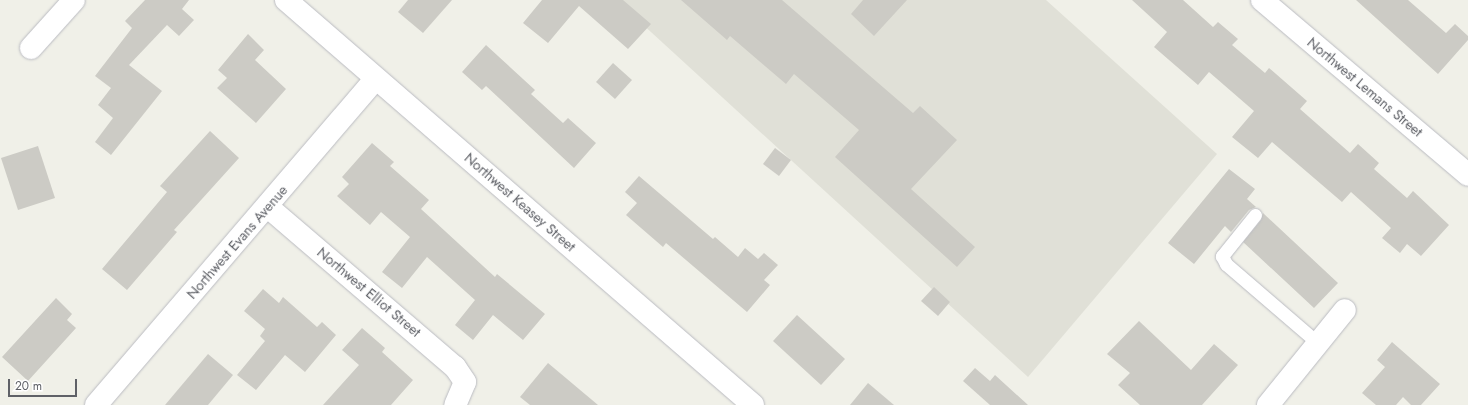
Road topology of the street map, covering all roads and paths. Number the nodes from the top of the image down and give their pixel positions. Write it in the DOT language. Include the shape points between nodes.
graph roads {
  1 [pos="74,0"];
  2 [pos="286,0"];
  3 [pos="1262,0"];
  4 [pos="31,48"];
  5 [pos="376,78"];
  6 [pos="1468,175"];
  7 [pos="268,207"];
  8 [pos="1255,215"];
  9 [pos="1345,310"];
  10 [pos="1318,343"];
  11 [pos="96,405"];
  12 [pos="455,405"];
  13 [pos="753,405"];
  14 [pos="1268,405"];
  1 -- 4 [label="street"];
  2 -- 5 [label="street, Northwest Keasey Street"];
  3 -- 6 [label="street, Northwest Lemans Street"];
  5 -- 7 [label="street, Northwest Evans Avenue"];
  5 -- 13 [label="street, Northwest Keasey Street"];
  7 -- 11 [label="street, Northwest Evans Avenue"];
  7 -- 12 [label="street, Northwest Elliot Street" via="444,357 465,382"];
  8 -- 10 [label="lane" via="1222,256 1226,264"];
  9 -- 10 [label="street"];
  10 -- 14 [label="street"];
}
